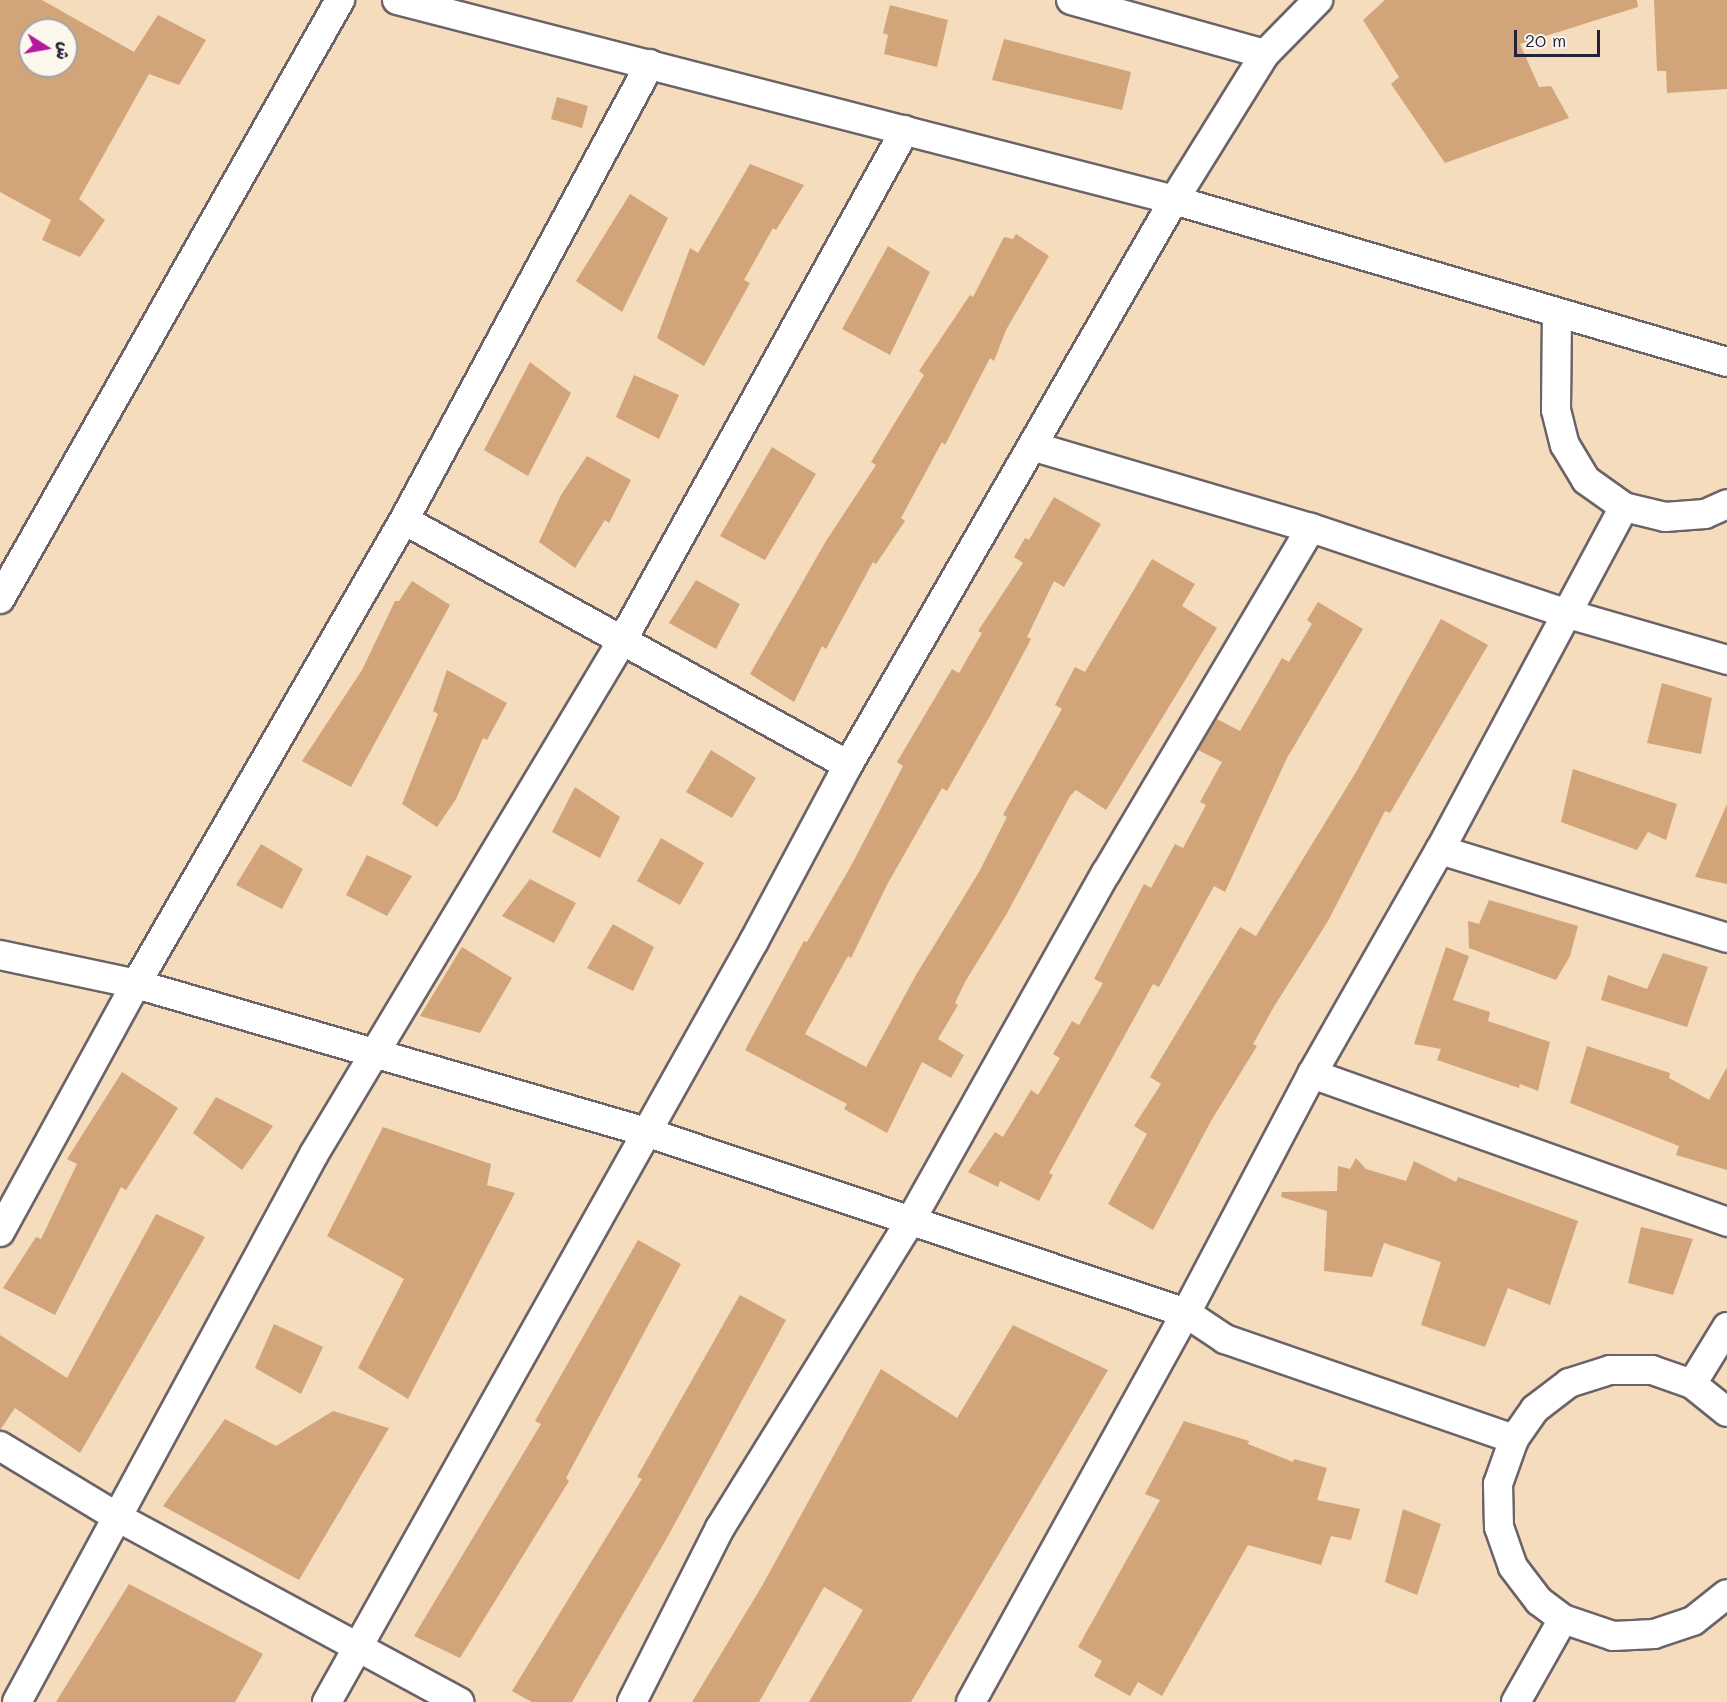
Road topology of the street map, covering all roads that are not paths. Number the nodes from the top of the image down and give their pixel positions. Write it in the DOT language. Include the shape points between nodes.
graph roads {
  1 [pos="340,0"];
  2 [pos="397,0"];
  3 [pos="1071,0"];
  4 [pos="1318,0"];
  5 [pos="1265,54"];
  6 [pos="650,64"];
  7 [pos="905,130"];
  8 [pos="1174,200"];
  9 [pos="1557,313"];
  10 [pos="1727,362"];
  11 [pos="1035,447"];
  12 [pos="1727,504"];
  13 [pos="1624,507"];
  14 [pos="404,520"];
  15 [pos="1311,528"];
  16 [pos="0,599"];
  17 [pos="1568,614"];
  18 [pos="622,641"];
  19 [pos="1727,660"];
  20 [pos="848,765"];
  21 [pos="1440,850"];
  22 [pos="1727,938"];
  23 [pos="0,956"];
  24 [pos="136,984"];
  25 [pos="379,1053"];
  26 [pos="1312,1074"];
  27 [pos="646,1132"];
  28 [pos="912,1220"];
  29 [pos="1727,1222"];
  30 [pos="0,1232"];
  31 [pos="1186,1313"];
  32 [pos="1727,1327"];
  33 [pos="1692,1384"];
  34 [pos="1727,1412"];
  35 [pos="1514,1439"];
  36 [pos="0,1446"];
  37 [pos="119,1518"];
  38 [pos="1727,1594"];
  39 [pos="1563,1619"];
  40 [pos="360,1647"];
  41 [pos="17,1702"];
  42 [pos="327,1702"];
  43 [pos="459,1702"];
  44 [pos="632,1702"];
  45 [pos="971,1702"];
  46 [pos="1516,1702"];
  1 -- 16 [label="street"];
  2 -- 6 [label="street"];
  3 -- 5 [label="street"];
  4 -- 5 [label="street"];
  5 -- 8 [label="street"];
  6 -- 7 [label="street"];
  6 -- 14 [label="street"];
  7 -- 8 [label="street"];
  7 -- 18 [label="street"];
  8 -- 9 [label="street"];
  8 -- 11 [label="street"];
  9 -- 10 [label="street"];
  9 -- 13 [label="street" via="1556,410 1565,445 1586,480"];
  11 -- 15 [label="street"];
  11 -- 20 [label="street"];
  12 -- 13 [label="street" via="1705,514 1665,517"];
  13 -- 17 [label="street"];
  14 -- 18 [label="street"];
  14 -- 24 [label="street"];
  15 -- 17 [label="street"];
  15 -- 28 [label="street" via="1106,873"];
  17 -- 19 [label="street"];
  17 -- 21 [label="street"];
  18 -- 20 [label="street"];
  18 -- 25 [label="street"];
  20 -- 27 [label="street"];
  21 -- 22 [label="street"];
  21 -- 26 [label="street"];
  23 -- 24 [label="street"];
  24 -- 25 [label="street"];
  24 -- 30 [label="street"];
  25 -- 27 [label="street"];
  25 -- 37 [label="street" via="314,1154"];
  26 -- 29 [label="street"];
  26 -- 31 [label="street"];
  27 -- 28 [label="street"];
  27 -- 40 [label="street"];
  28 -- 31 [label="street"];
  28 -- 44 [label="street" via="720,1528"];
  31 -- 35 [label="street" via="1225,1339"];
  31 -- 45 [label="street"];
  32 -- 33 [label="street"];
  33 -- 34 [label="street"];
  33 -- 35 [label="street" via="1652,1370 1610,1370 1569,1383 1535,1409"];
  35 -- 39 [label="street" via="1498,1484 1499,1527 1513,1567 1539,1601"];
  36 -- 37 [label="street"];
  37 -- 40 [label="street"];
  37 -- 41 [label="street"];
  38 -- 39 [label="street" via="1692,1621 1654,1635 1614,1636"];
  39 -- 46 [label="street"];
  40 -- 42 [label="street"];
  40 -- 43 [label="street"];
}
